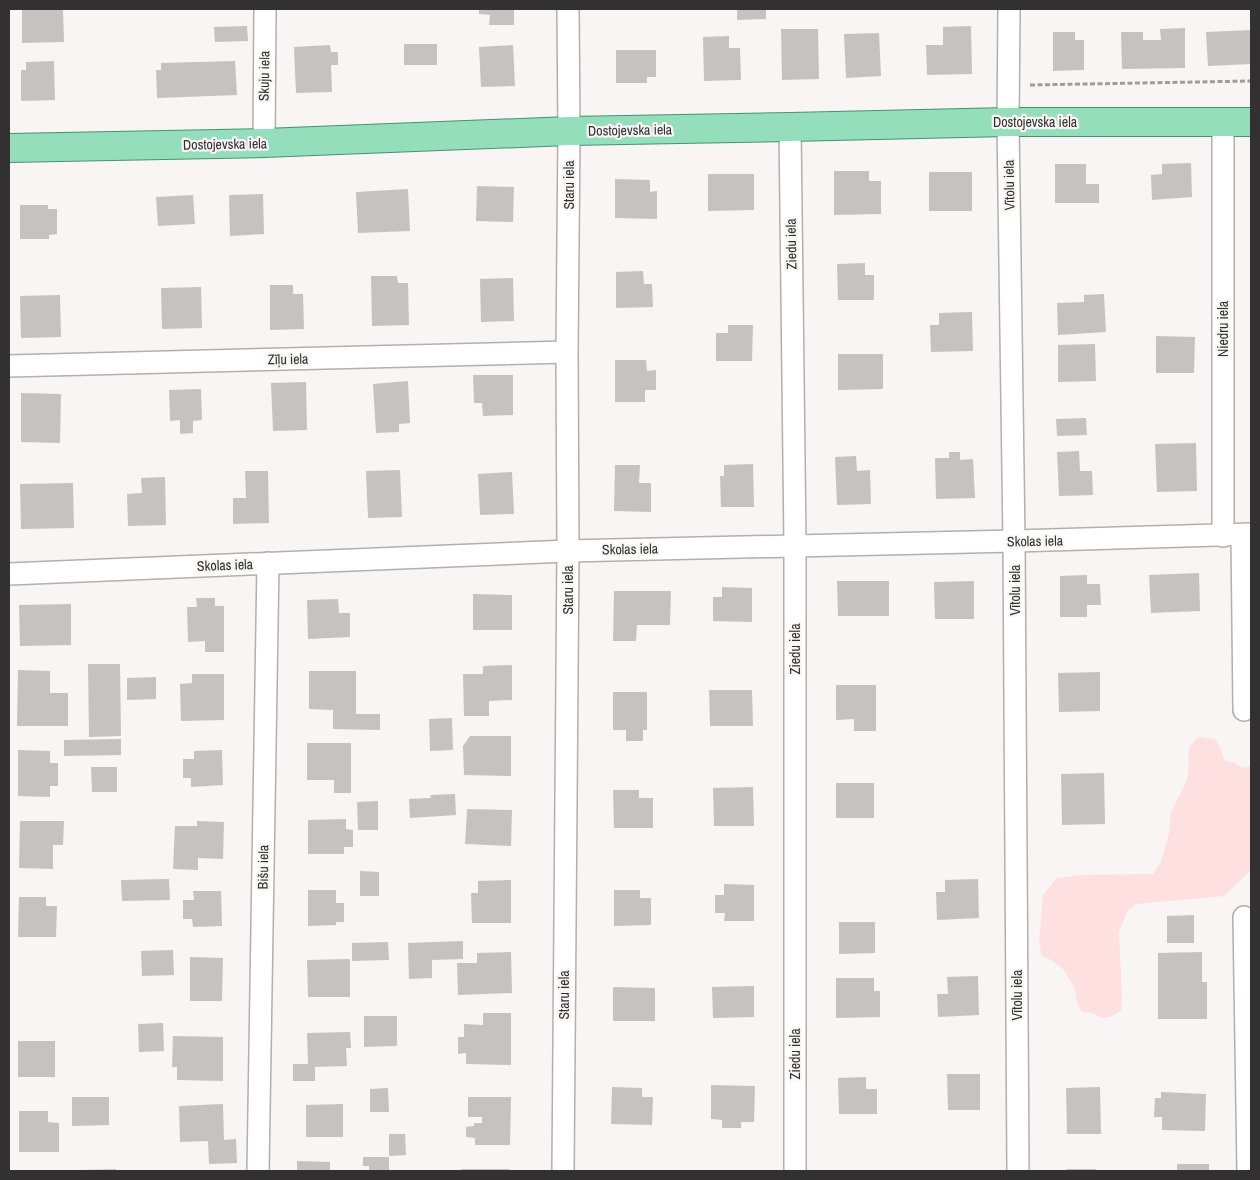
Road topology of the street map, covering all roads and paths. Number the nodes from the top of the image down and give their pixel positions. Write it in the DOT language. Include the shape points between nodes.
graph roads {
  1 [pos="265,9"];
  2 [pos="568,9"];
  3 [pos="1009,9"];
  4 [pos="1251,81"];
  5 [pos="1009,85"];
  6 [pos="1223,121"];
  7 [pos="1008,122"];
  8 [pos="1251,122"];
  9 [pos="790,128"];
  10 [pos="569,131"];
  11 [pos="264,143"];
  12 [pos="9,148"];
  13 [pos="568,352"];
  14 [pos="9,366"];
  15 [pos="1239,535"];
  16 [pos="1014,541"];
  17 [pos="795,545"];
  18 [pos="568,551"];
  19 [pos="268,564"];
  20 [pos="9,574"];
  21 [pos="1244,710"];
  22 [pos="1244,917"];
  23 [pos="258,1171"];
  24 [pos="563,1171"];
  25 [pos="795,1171"];
  26 [pos="1018,1171"];
  27 [pos="1248,1171"];
  1 -- 11 [label="street, Skuju iela"];
  2 -- 10 [label="street, Staru iela"];
  3 -- 5 [label="street, Vītolu iela"];
  4 -- 5 [label="path"];
  5 -- 7 [label="street, Vītolu iela"];
  6 -- 7 [label="main road, Dostojevska iela"];
  6 -- 8 [label="main road, Dostojevska iela"];
  6 -- 15 [label="street, Niedru iela"];
  7 -- 9 [label="main road, Dostojevska iela"];
  7 -- 16 [label="street, Vītolu iela"];
  9 -- 10 [label="main road, Dostojevska iela"];
  9 -- 17 [label="street, Ziedu iela"];
  10 -- 11 [label="main road, Dostojevska iela"];
  10 -- 13 [label="street, Staru iela"];
  11 -- 12 [label="main road, Dostojevska iela"];
  13 -- 14 [label="street, Zīļu iela"];
  13 -- 18 [label="street, Staru iela"];
  15 -- 16 [label="street, Skolas iela"];
  15 -- 21 [label="street, Niedru iela"];
  16 -- 17 [label="street, Skolas iela"];
  16 -- 26 [label="street, Vītolu iela"];
  17 -- 18 [label="street, Skolas iela"];
  17 -- 25 [label="street, Ziedu iela"];
  18 -- 19 [label="street, Skolas iela"];
  18 -- 24 [label="street, Staru iela"];
  19 -- 20 [label="street, Skolas iela"];
  19 -- 23 [label="street, Bišu iela"];
  22 -- 27 [label="street"];
}
